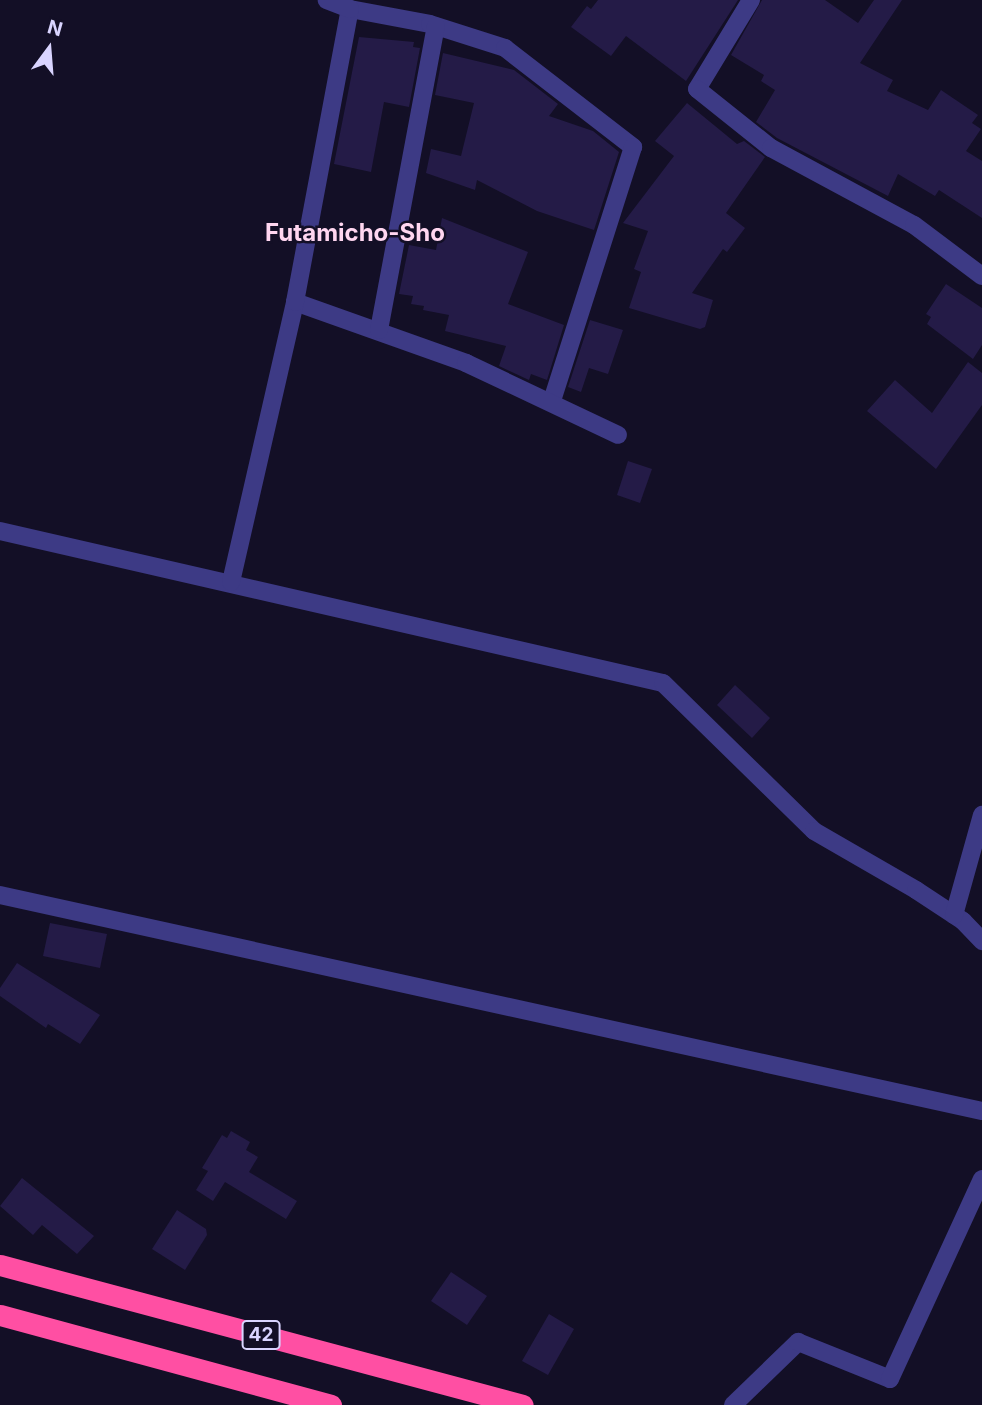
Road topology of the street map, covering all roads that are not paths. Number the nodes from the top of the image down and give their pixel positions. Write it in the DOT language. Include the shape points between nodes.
graph roads {
  1 [pos="327,0"];
  2 [pos="751,0"];
  3 [pos="351,9"];
  4 [pos="436,26"];
  5 [pos="982,276"];
  6 [pos="295,302"];
  7 [pos="379,330"];
  8 [pos="552,401"];
  9 [pos="618,435"];
  10 [pos="0,531"];
  11 [pos="231,582"];
  12 [pos="982,815"];
  13 [pos="0,895"];
  14 [pos="954,915"];
  15 [pos="982,941"];
  16 [pos="982,1111"];
  17 [pos="982,1179"];
  18 [pos="0,1265"];
  19 [pos="0,1315"];
  20 [pos="331,1405"];
  21 [pos="523,1405"];
  22 [pos="733,1405"];
  1 -- 3 [label="street"];
  2 -- 5 [label="street" via="697,89 771,148 914,225"];
  3 -- 4 [label="street"];
  3 -- 6 [label="street"];
  4 -- 7 [label="street"];
  4 -- 8 [label="street" via="505,48 633,147"];
  6 -- 7 [label="street"];
  6 -- 11 [label="street"];
  7 -- 8 [label="street"];
  8 -- 9 [label="street"];
  10 -- 11 [label="street"];
  11 -- 14 [label="street" via="663,683 814,831"];
  12 -- 14 [label="street"];
  13 -- 16 [label="street"];
  14 -- 15 [label="street"];
  17 -- 22 [label="street" via="890,1379 797,1342"];
  18 -- 21 [label="highway, 42"];
  19 -- 20 [label="highway, 42"];
}
